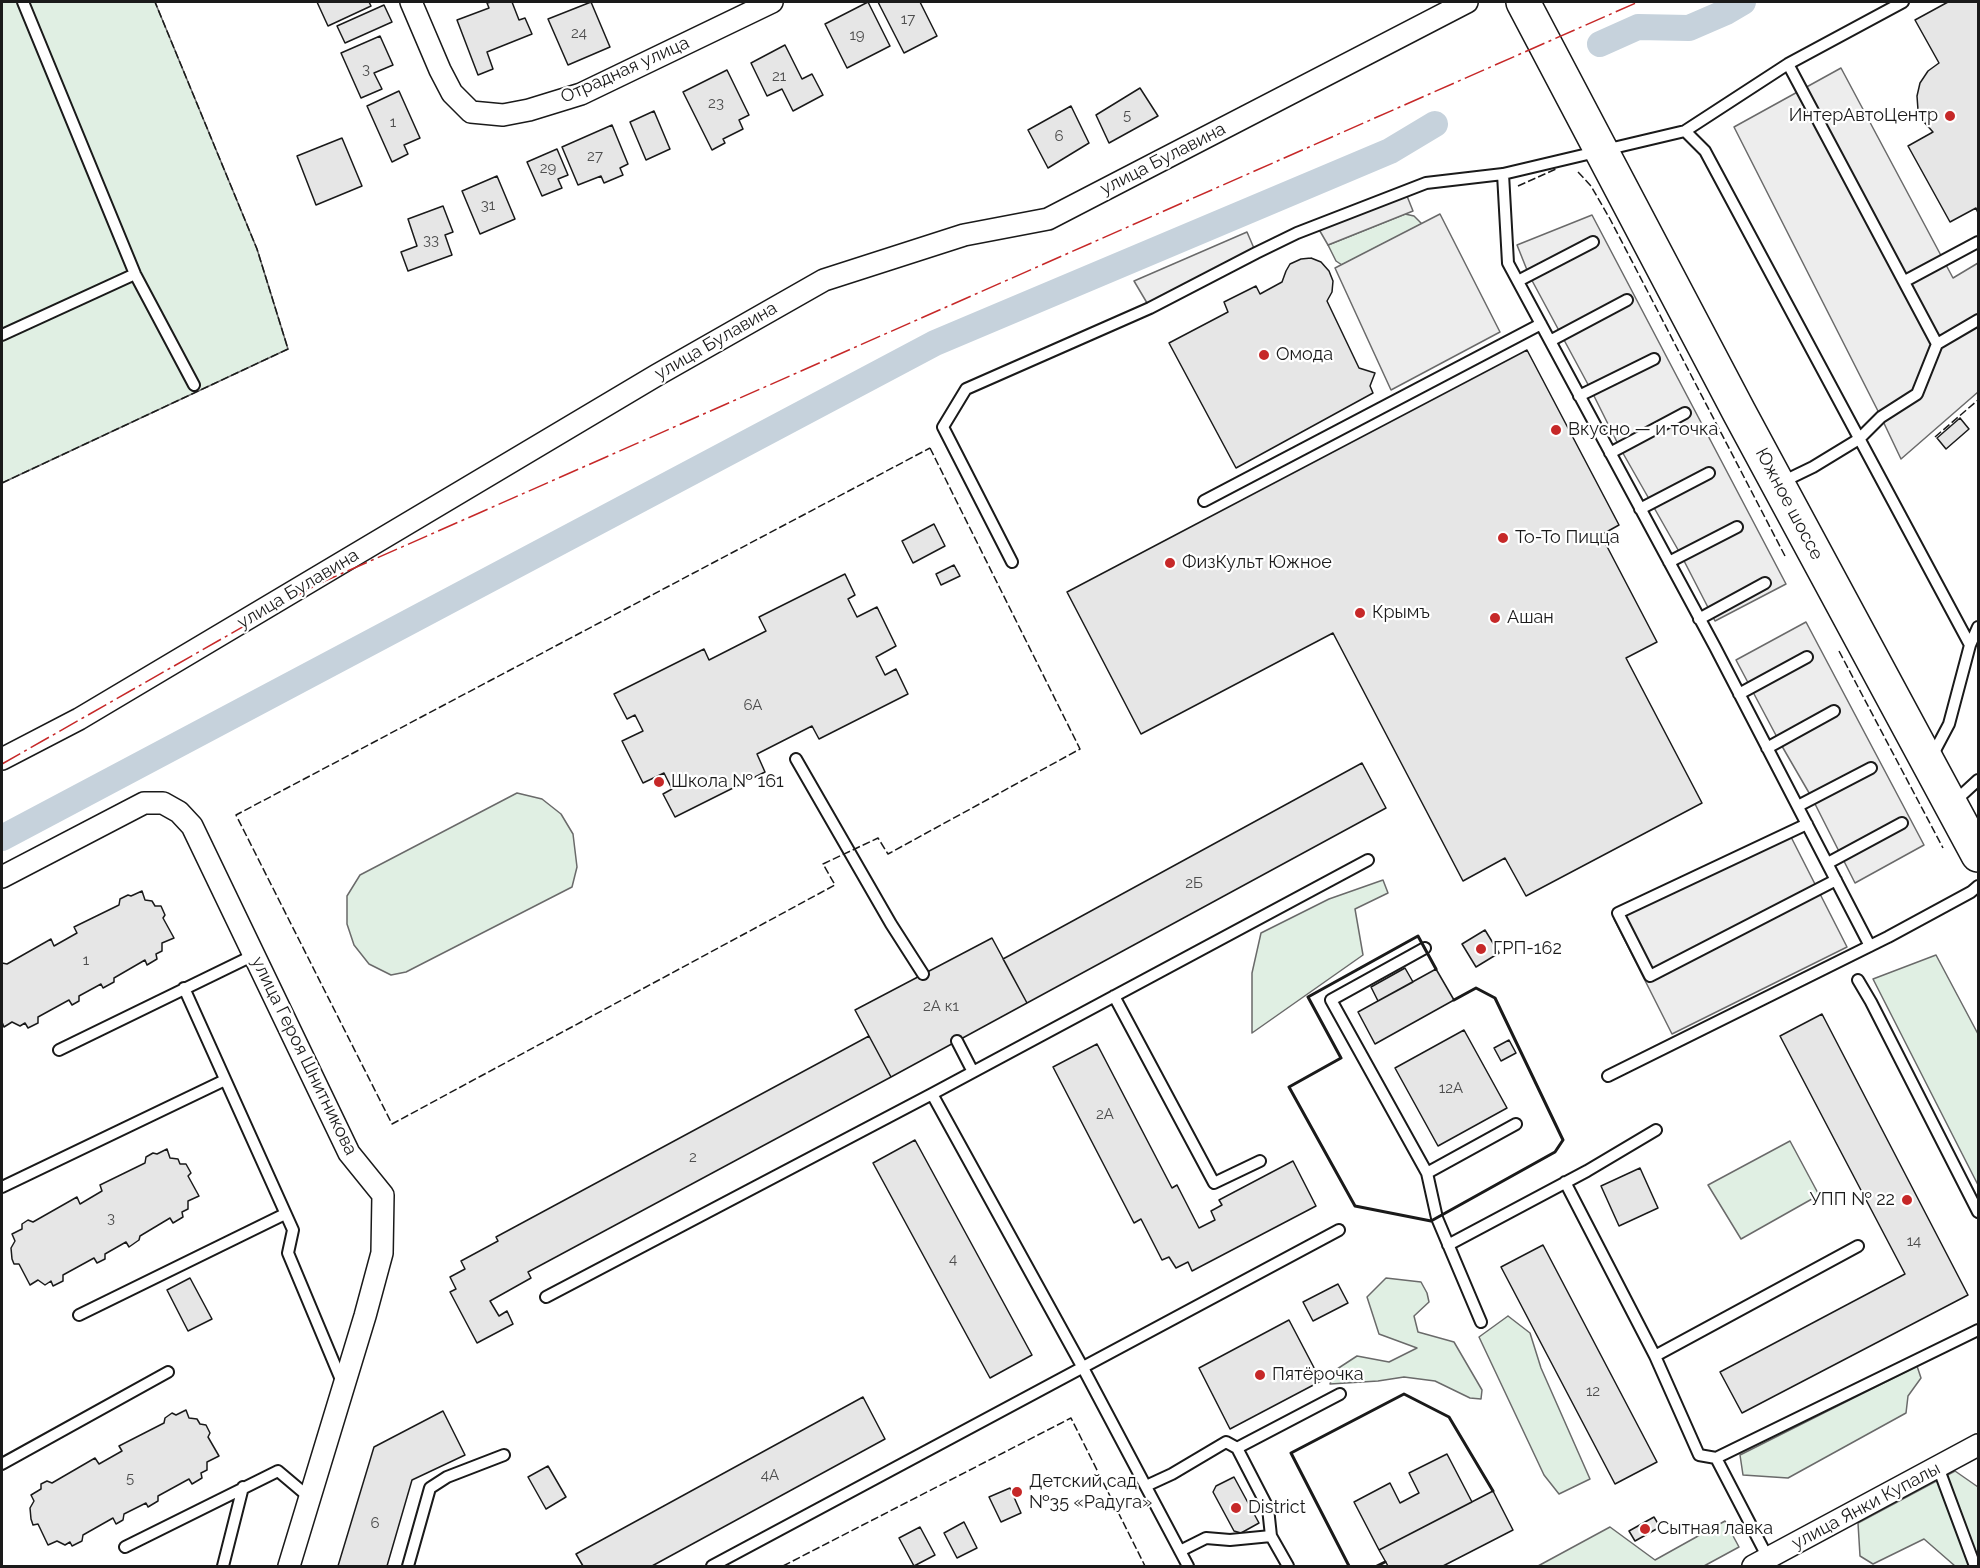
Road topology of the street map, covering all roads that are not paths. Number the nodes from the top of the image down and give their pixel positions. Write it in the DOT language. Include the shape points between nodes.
graph roads {
  1 [pos="23,2"];
  2 [pos="411,2"];
  3 [pos="772,2"];
  4 [pos="1467,2"];
  5 [pos="1523,2"];
  6 [pos="1903,2"];
  7 [pos="1788,64"];
  8 [pos="1685,131"];
  9 [pos="1602,151"];
  10 [pos="1503,174"];
  11 [pos="1593,242"];
  12 [pos="1978,242"];
  13 [pos="135,274"];
  14 [pos="1518,281"];
  15 [pos="1905,282"];
  16 [pos="1627,300"];
  17 [pos="1978,320"];
  18 [pos="1541,324"];
  19 [pos="2,335"];
  20 [pos="1550,341"];
  21 [pos="1937,344"];
  22 [pos="1654,359"];
  23 [pos="194,385"];
  24 [pos="1579,396"];
  25 [pos="1685,413"];
  26 [pos="1859,439"];
  27 [pos="1610,453"];
  28 [pos="1709,473"];
  29 [pos="1778,484"];
  30 [pos="1204,501"];
  31 [pos="1640,509"];
  32 [pos="1737,527"];
  33 [pos="1012,562"];
  34 [pos="1669,562"];
  35 [pos="1765,583"];
  36 [pos="1700,619"];
  37 [pos="1978,627"];
  38 [pos="1974,644"];
  39 [pos="1807,657"];
  40 [pos="1739,694"];
  41 [pos="1834,711"];
  42 [pos="1767,748"];
  43 [pos="2,759"];
  44 [pos="796,759"];
  45 [pos="1928,764"];
  46 [pos="1871,768"];
  47 [pos="1978,780"];
  48 [pos="1951,805"];
  49 [pos="1798,806"];
  50 [pos="1902,823"];
  51 [pos="1807,824"];
  52 [pos="1978,855"];
  53 [pos="1368,860"];
  54 [pos="1827,863"];
  55 [pos="2,877"];
  56 [pos="1836,880"];
  57 [pos="1978,885"];
  58 [pos="1870,946"];
  59 [pos="1425,948"];
  60 [pos="254,955"];
  61 [pos="923,974"];
  62 [pos="1858,980"];
  63 [pos="184,988"];
  64 [pos="1114,996"];
  65 [pos="957,1041"];
  66 [pos="59,1050"];
  67 [pos="973,1072"];
  68 [pos="1608,1076"];
  69 [pos="225,1080"];
  70 [pos="932,1094"];
  71 [pos="1516,1124"];
  72 [pos="1656,1130"];
  73 [pos="1260,1161"];
  74 [pos="1427,1173"];
  75 [pos="1565,1182"];
  76 [pos="2,1187"];
  77 [pos="1978,1212"];
  78 [pos="285,1214"];
  79 [pos="1339,1230"];
  80 [pos="1449,1245"];
  81 [pos="1858,1246"];
  82 [pos="546,1297"];
  83 [pos="79,1314"];
  84 [pos="1481,1322"];
  85 [pos="1978,1330"];
  86 [pos="1655,1356"];
  87 [pos="1083,1368"];
  88 [pos="168,1372"];
  89 [pos="344,1386"];
  90 [pos="1340,1394"];
  91 [pos="1978,1445"];
  92 [pos="1237,1448"];
  93 [pos="504,1455"];
  94 [pos="1716,1458"];
  95 [pos="2,1464"];
  96 [pos="1938,1467"];
  97 [pos="1146,1486"];
  98 [pos="243,1487"];
  99 [pos="310,1498"];
  100 [pos="1271,1536"];
  101 [pos="125,1547"];
  102 [pos="1180,1551"];
  103 [pos="1760,1562"];
  104 [pos="223,1566"];
  105 [pos="289,1566"];
  106 [pos="408,1566"];
  107 [pos="712,1566"];
  108 [pos="1188,1566"];
  109 [pos="1288,1566"];
  110 [pos="1975,1566"];
  1 -- 13 [label="lane"];
  2 -- 3 [label="street, Отрадная улица" via="452,93 471,112 503,115 581,94"];
  4 -- 43 [label="street, улица Булавина" via="1048,219 964,235 824,280 79,719"];
  5 -- 9 [label="main road, Южное шоссе"];
  6 -- 7 [label="lane"];
  7 -- 8 [label="lane"];
  7 -- 15 [label="lane"];
  8 -- 9 [label="lane"];
  8 -- 26 [label="lane" via="1705,151"];
  9 -- 10 [label="lane"];
  9 -- 29 [label="main road, Южное шоссе"];
  10 -- 14 [label="lane" via="1508,263"];
  10 -- 33 [label="lane" via="1426,183 1297,233 1150,308 966,388 943,427"];
  11 -- 14 [label="lane"];
  12 -- 15 [label="lane"];
  13 -- 19 [label="lane"];
  13 -- 23 [label="lane"];
  14 -- 18 [label="lane"];
  15 -- 21 [label="lane"];
  16 -- 20 [label="lane"];
  17 -- 21 [label="lane"];
  18 -- 20 [label="lane"];
  18 -- 30 [label="lane"];
  20 -- 24 [label="lane"];
  21 -- 26 [label="lane" via="1917,394 1881,417"];
  22 -- 24 [label="lane"];
  24 -- 27 [label="lane"];
  25 -- 27 [label="lane"];
  26 -- 29 [label="lane"];
  26 -- 38 [label="lane"];
  27 -- 31 [label="lane"];
  28 -- 31 [label="lane"];
  29 -- 45 [label="main road, Южное шоссе"];
  31 -- 34 [label="lane"];
  32 -- 34 [label="lane"];
  34 -- 36 [label="lane"];
  35 -- 36 [label="lane"];
  36 -- 40 [label="lane"];
  37 -- 38 [label="lane"];
  38 -- 45 [label="lane" via="1949,724"];
  39 -- 40 [label="lane"];
  40 -- 42 [label="lane"];
  41 -- 42 [label="lane"];
  42 -- 49 [label="lane"];
  44 -- 61 [label="lane"];
  45 -- 48 [label="main road, Южное шоссе"];
  46 -- 49 [label="lane"];
  47 -- 48 [label="lane"];
  48 -- 52 [label="main road, Южное шоссе"];
  49 -- 51 [label="lane"];
  50 -- 54 [label="lane"];
  51 -- 54 [label="lane"];
  51 -- 56 [label="lane" via="1618,914 1650,976"];
  53 -- 64 [label="lane"];
  54 -- 56 [label="lane"];
  55 -- 60 [label="street, улица Героя Шнитникова" via="144,802 163,803 192,825"];
  56 -- 58 [label="lane"];
  57 -- 58 [label="lane"];
  58 -- 68 [label="lane"];
  59 -- 74 [label="lane" via="1331,1000"];
  60 -- 63 [label="lane"];
  60 -- 89 [label="street, улица Героя Шнитникова" via="349,1153 383,1195 382,1253"];
  62 -- 77 [label="lane"];
  63 -- 66 [label="lane"];
  63 -- 69 [label="lane"];
  64 -- 67 [label="lane"];
  64 -- 73 [label="lane" via="1214,1183"];
  65 -- 67 [label="lane"];
  67 -- 70 [label="lane"];
  69 -- 76 [label="lane"];
  69 -- 78 [label="lane"];
  70 -- 82 [label="lane"];
  70 -- 87 [label="lane"];
  71 -- 74 [label="lane"];
  72 -- 75 [label="lane"];
  74 -- 80 [label="lane" via="1437,1218"];
  75 -- 80 [label="lane"];
  75 -- 86 [label="lane"];
  78 -- 83 [label="lane"];
  78 -- 89 [label="lane" via="293,1230 288,1253"];
  79 -- 87 [label="lane"];
  80 -- 84 [label="lane"];
  81 -- 86 [label="lane"];
  85 -- 94 [label="lane"];
  86 -- 94 [label="lane" via="1699,1455"];
  87 -- 97 [label="lane"];
  87 -- 107 [label="lane"];
  88 -- 95 [label="lane"];
  89 -- 99 [label="street, улица Героя Шнитникова"];
  90 -- 92 [label="lane"];
  91 -- 96 [label="street, улица Янки Купалы"];
  92 -- 97 [label="lane" via="1226,1442"];
  92 -- 100 [label="lane" via="1268,1508"];
  93 -- 106 [label="lane" via="447,1477 430,1488"];
  94 -- 103 [label="lane"];
  96 -- 103 [label="street, улица Янки Купалы"];
  96 -- 110 [label="lane"];
  97 -- 102 [label="lane"];
  98 -- 99 [label="lane" via="278,1471"];
  98 -- 101 [label="lane"];
  98 -- 104 [label="lane"];
  99 -- 105 [label="street, улица Героя Шнитникова"];
  100 -- 102 [label="lane" via="1206,1538"];
  100 -- 109 [label="lane"];
  102 -- 108 [label="lane"];
}
